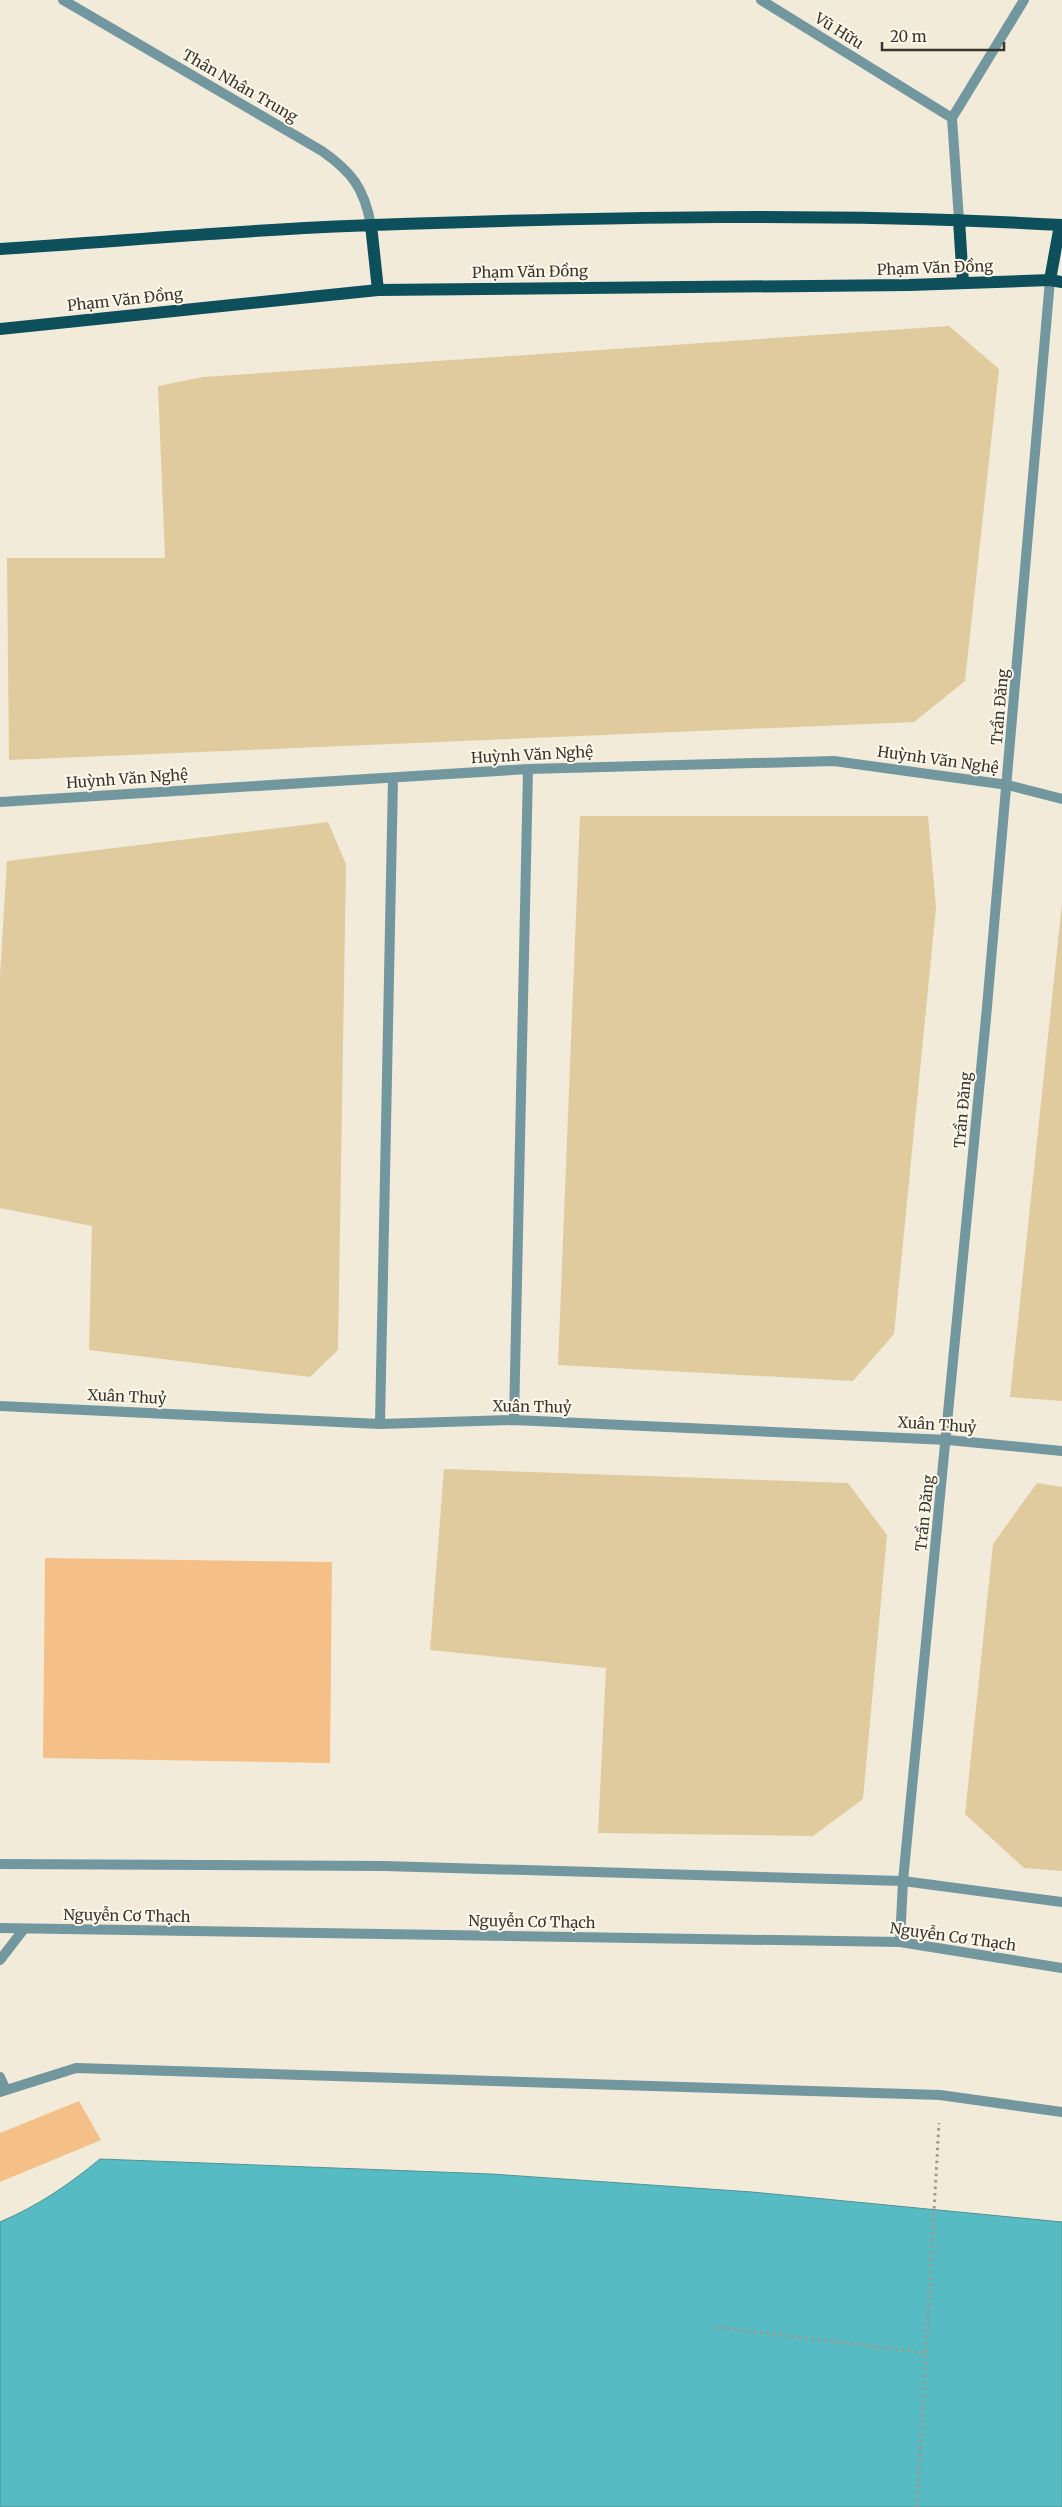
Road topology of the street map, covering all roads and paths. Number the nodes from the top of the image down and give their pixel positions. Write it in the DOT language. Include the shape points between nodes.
graph roads {
  1 [pos="63,0"];
  2 [pos="761,0"];
  3 [pos="1024,0"];
  4 [pos="952,118"];
  5 [pos="959,220"];
  6 [pos="371,225"];
  7 [pos="1061,225"];
  8 [pos="0,249"];
  9 [pos="1056,281"];
  10 [pos="964,283"];
  11 [pos="378,290"];
  12 [pos="0,329"];
  13 [pos="528,769"];
  14 [pos="393,778"];
  15 [pos="1008,785"];
  16 [pos="1062,798"];
  17 [pos="0,802"];
  18 [pos="0,1406"];
  19 [pos="514,1420"];
  20 [pos="380,1424"];
  21 [pos="948,1440"];
  22 [pos="1062,1451"];
  23 [pos="0,1864"];
  24 [pos="903,1881"];
  25 [pos="1062,1902"];
  26 [pos="0,1928"];
  27 [pos="24,1929"];
  28 [pos="900,1942"];
  29 [pos="0,1960"];
  30 [pos="1062,1968"];
  31 [pos="0,2077"];
  32 [pos="3,2092"];
  33 [pos="940,2094"];
  34 [pos="1062,2112"];
  35 [pos="715,2327"];
  36 [pos="926,2353"];
  37 [pos="917,2507"];
  1 -- 6 [label="street, Thân Nhân Trung" via="343,165 367,202"];
  2 -- 4 [label="street, Vũ Hữu"];
  3 -- 4 [label="street"];
  4 -- 5 [label="street"];
  5 -- 6 [label="main road" via="733,217"];
  5 -- 7 [label="main road"];
  5 -- 10 [label="main road"];
  6 -- 8 [label="main road"];
  6 -- 11 [label="main road"];
  7 -- 9 [label="main road"];
  9 -- 10 [label="main road, Phạm Văn Đồng"];
  9 -- 15 [label="street, Trần Đăng"];
  10 -- 11 [label="main road, Phạm Văn Đồng"];
  11 -- 12 [label="main road, Phạm Văn Đồng"];
  13 -- 14 [label="street, Huỳnh Văn Nghệ"];
  13 -- 15 [label="street, Huỳnh Văn Nghệ" via="834,761"];
  13 -- 19 [label="street"];
  14 -- 17 [label="street, Huỳnh Văn Nghệ"];
  14 -- 20 [label="street"];
  15 -- 16 [label="street, Huỳnh Văn Nghệ"];
  15 -- 21 [label="street, Trần Đăng"];
  18 -- 20 [label="street, Xuân Thuỷ"];
  19 -- 20 [label="street, Xuân Thuỷ"];
  19 -- 21 [label="street, Xuân Thuỷ"];
  21 -- 22 [label="street, Xuân Thuỷ"];
  21 -- 24 [label="street, Trần Đăng"];
  23 -- 24 [label="street" via="384,1866"];
  24 -- 25 [label="street"];
  24 -- 28 [label="street, Trần Đăng"];
  26 -- 27 [label="street, Nguyễn Cơ Thạch"];
  27 -- 28 [label="street, Nguyễn Cơ Thạch"];
  27 -- 29 [label="street"];
  28 -- 30 [label="street, Nguyễn Cơ Thạch"];
  31 -- 32 [label="street"];
  32 -- 33 [label="street" via="76,2068"];
  33 -- 34 [label="street"];
  33 -- 36 [label="path"];
  35 -- 36 [label="path"];
  36 -- 37 [label="path"];
}
